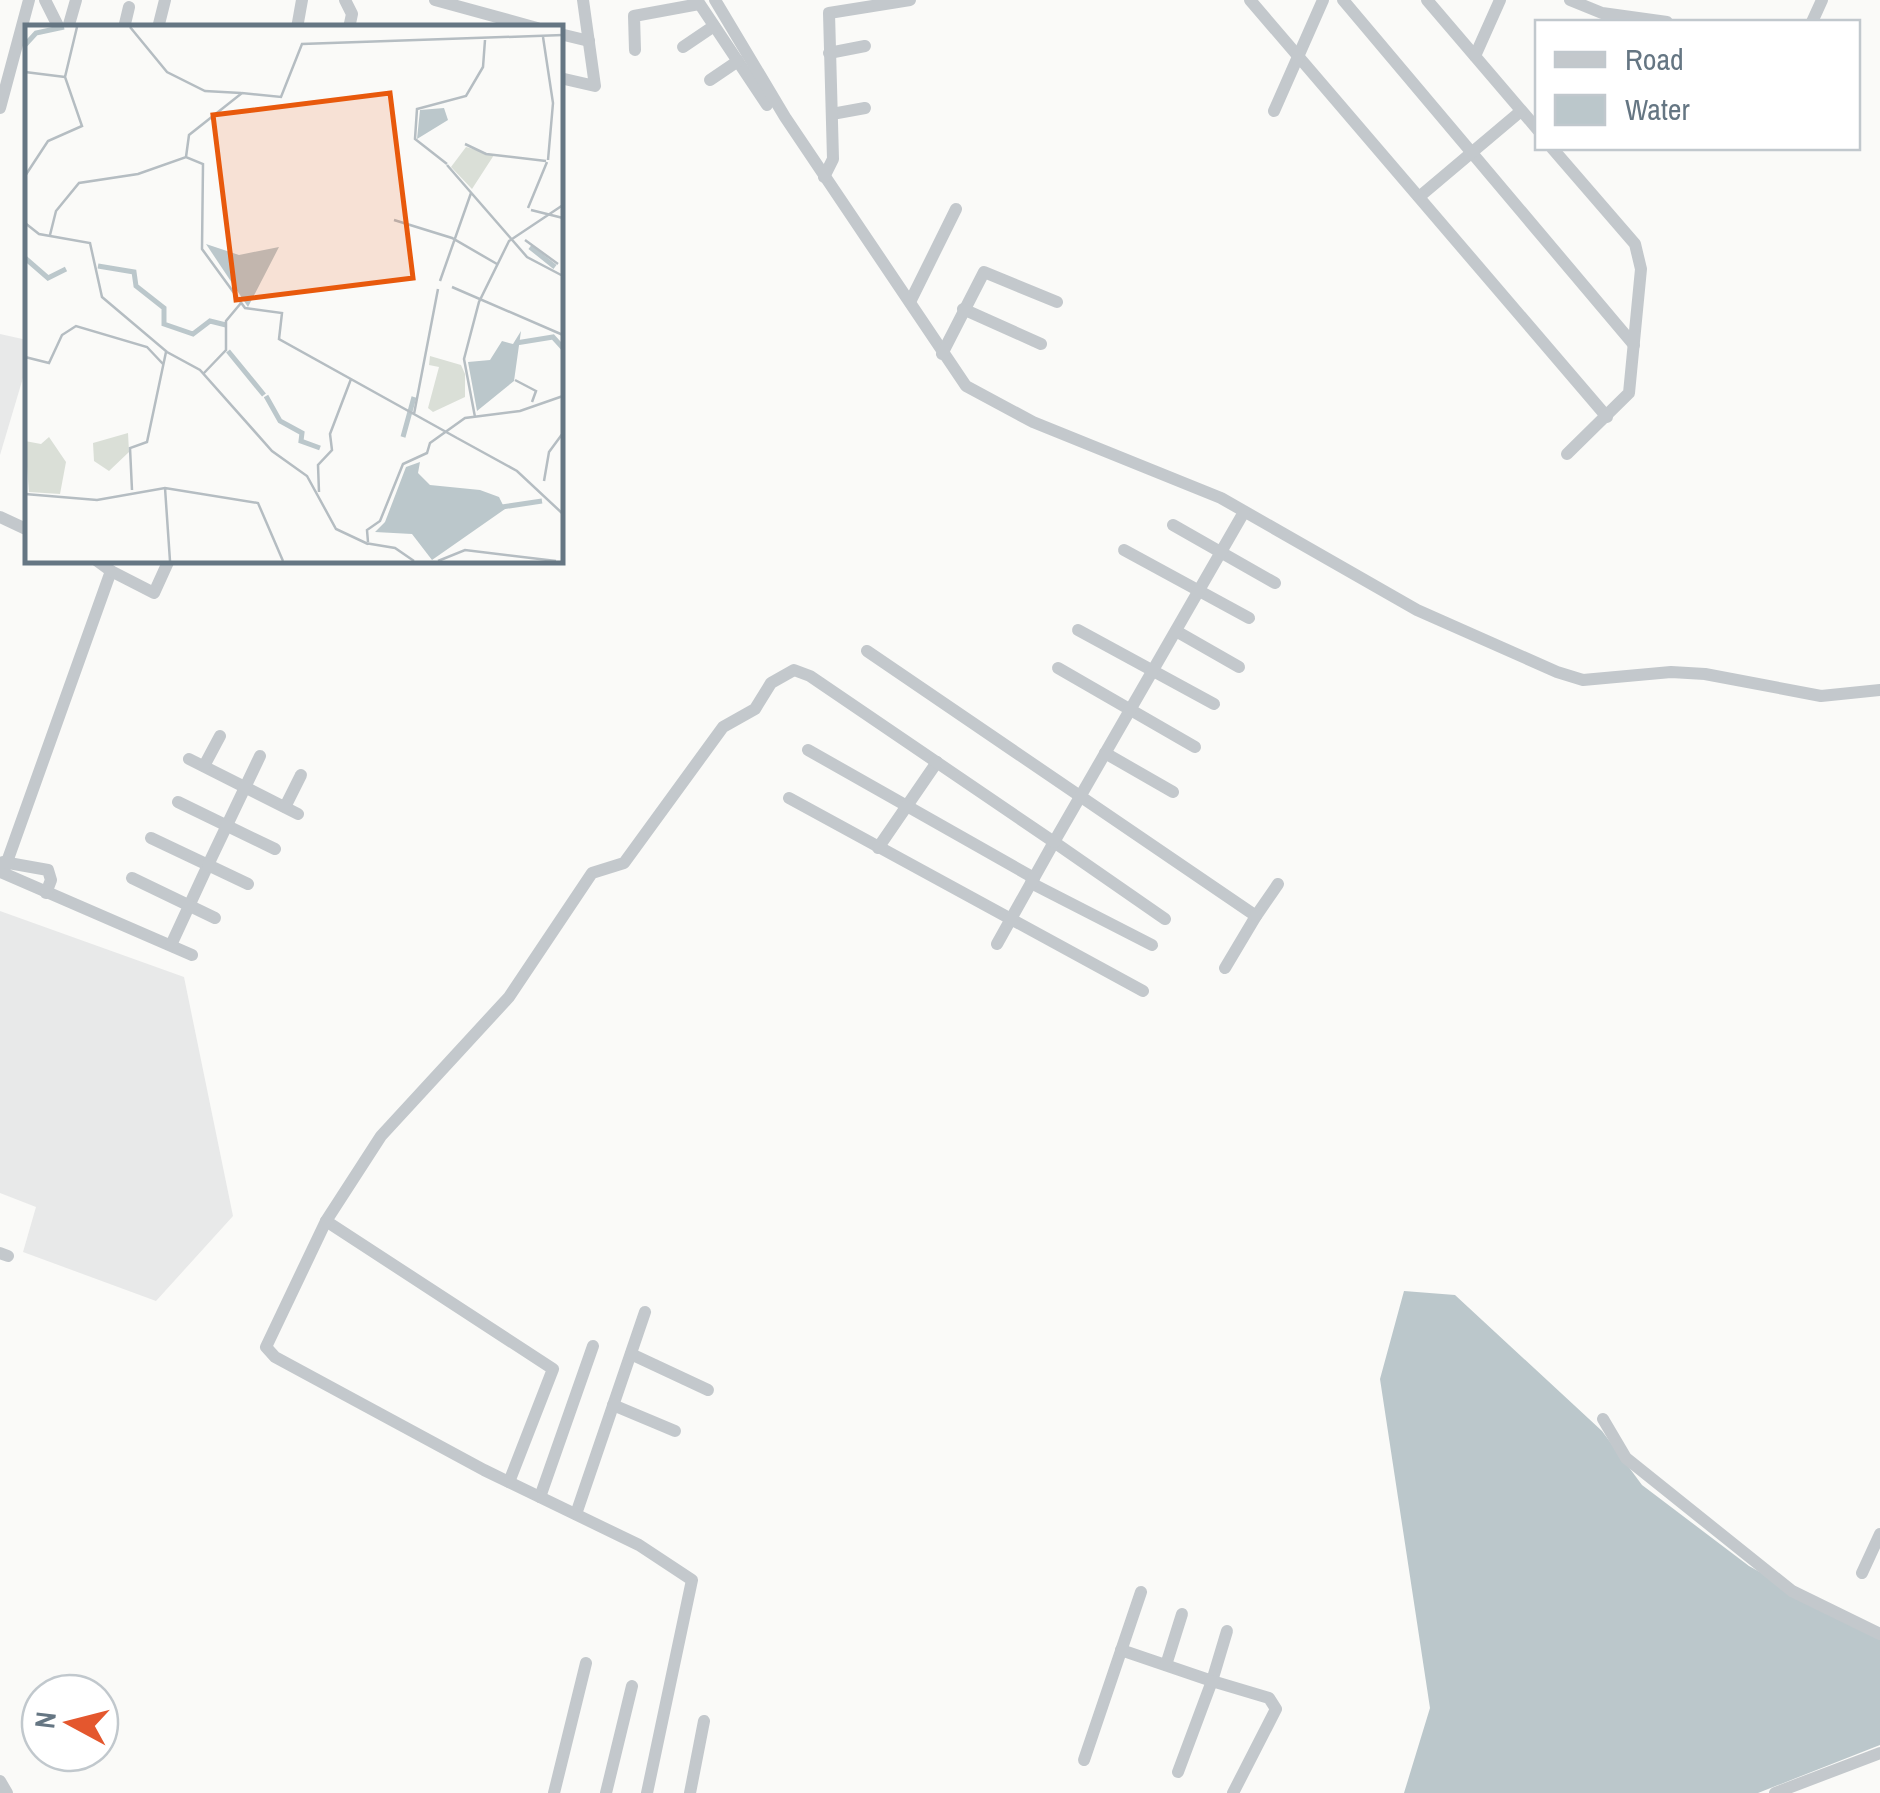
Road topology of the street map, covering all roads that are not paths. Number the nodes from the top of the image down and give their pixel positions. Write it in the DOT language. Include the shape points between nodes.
graph roads {
  1 [pos="29,0"];
  2 [pos="45,0"];
  3 [pos="76,0"];
  4 [pos="165,0"];
  5 [pos="302,0"];
  6 [pos="344,0"];
  7 [pos="435,0"];
  8 [pos="583,0"];
  9 [pos="715,0"];
  10 [pos="910,0"];
  11 [pos="1250,0"];
  12 [pos="1323,0"];
  13 [pos="1343,0"];
  14 [pos="1427,0"];
  15 [pos="1500,0"];
  16 [pos="1570,0"];
  17 [pos="698,2"];
  18 [pos="129,6"];
  19 [pos="1653,20"];
  20 [pos="58,25"];
  21 [pos="69,25"];
  22 [pos="125,25"];
  23 [pos="159,25"];
  24 [pos="298,25"];
  25 [pos="350,25"];
  26 [pos="526,25"];
  27 [pos="714,26"];
  28 [pos="562,35"];
  29 [pos="589,42"];
  30 [pos="865,46"];
  31 [pos="683,48"];
  32 [pos="635,50"];
  33 [pos="829,53"];
  34 [pos="1298,55"];
  35 [pos="1475,56"];
  36 [pos="738,61"];
  37 [pos="562,78"];
  38 [pos="710,80"];
  39 [pos="767,105"];
  40 [pos="0,108"];
  41 [pos="865,108"];
  42 [pos="1274,111"];
  43 [pos="1521,111"];
  44 [pos="832,114"];
  45 [pos="1535,127"];
  46 [pos="1554,150"];
  47 [pos="1472,152"];
  48 [pos="824,177"];
  49 [pos="1419,197"];
  50 [pos="956,209"];
  51 [pos="910,302"];
  52 [pos="1057,302"];
  53 [pos="963,309"];
  54 [pos="1041,344"];
  55 [pos="1634,345"];
  56 [pos="942,354"];
  57 [pos="1607,417"];
  58 [pos="1567,454"];
  59 [pos="1244,512"];
  60 [pos="0,517"];
  61 [pos="1174,526"];
  62 [pos="25,529"];
  63 [pos="1124,550"];
  64 [pos="1221,552"];
  65 [pos="99,562"];
  66 [pos="168,562"];
  67 [pos="111,571"];
  68 [pos="1275,583"];
  69 [pos="1199,591"];
  70 [pos="1249,618"];
  71 [pos="1078,630"];
  72 [pos="1176,631"];
  73 [pos="867,651"];
  74 [pos="1239,667"];
  75 [pos="1058,668"];
  76 [pos="1152,671"];
  77 [pos="1880,690"];
  78 [pos="1214,704"];
  79 [pos="1130,710"];
  80 [pos="220,736"];
  81 [pos="1195,747"];
  82 [pos="808,750"];
  83 [pos="1105,753"];
  84 [pos="260,756"];
  85 [pos="189,759"];
  86 [pos="937,762"];
  87 [pos="204,766"];
  88 [pos="300,775"];
  89 [pos="246,786"];
  90 [pos="1173,792"];
  91 [pos="1080,796"];
  92 [pos="789,798"];
  93 [pos="178,802"];
  94 [pos="908,806"];
  95 [pos="227,826"];
  96 [pos="151,838"];
  97 [pos="1054,842"];
  98 [pos="275,848"];
  99 [pos="878,848"];
  100 [pos="4,862"];
  101 [pos="208,865"];
  102 [pos="132,878"];
  103 [pos="1032,880"];
  104 [pos="248,884"];
  105 [pos="1278,884"];
  106 [pos="46,893"];
  107 [pos="189,904"];
  108 [pos="1256,916"];
  109 [pos="215,918"];
  110 [pos="1165,920"];
  111 [pos="1010,921"];
  112 [pos="997,944"];
  113 [pos="171,945"];
  114 [pos="1152,945"];
  115 [pos="192,955"];
  116 [pos="1225,968"];
  117 [pos="1142,992"];
  118 [pos="326,1221"];
  119 [pos="645,1312"];
  120 [pos="593,1346"];
  121 [pos="631,1354"];
  122 [pos="708,1390"];
  123 [pos="614,1406"];
  124 [pos="1603,1419"];
  125 [pos="675,1431"];
  126 [pos="509,1482"];
  127 [pos="540,1497"];
  128 [pos="576,1514"];
  129 [pos="1880,1534"];
  130 [pos="1862,1574"];
  131 [pos="1141,1592"];
  132 [pos="1182,1614"];
  133 [pos="1228,1631"];
  134 [pos="1880,1634"];
  135 [pos="1122,1650"];
  136 [pos="586,1663"];
  137 [pos="1166,1665"];
  138 [pos="1212,1681"];
  139 [pos="632,1686"];
  140 [pos="704,1720"];
  141 [pos="1880,1753"];
  142 [pos="1084,1760"];
  143 [pos="1178,1772"];
  144 [pos="0,1782"];
  145 [pos="7,1793"];
  146 [pos="554,1793"];
  147 [pos="606,1793"];
  148 [pos="647,1793"];
  149 [pos="690,1793"];
  150 [pos="1233,1793"];
  151 [pos="1775,1793"];
  1 -- 40 [label="street"];
  2 -- 20 [label="street"];
  3 -- 21 [label="street"];
  4 -- 23 [label="street"];
  5 -- 24 [label="street"];
  6 -- 25 [label="street"];
  7 -- 26 [label="street"];
  8 -- 29 [label="street"];
  9 -- 48 [label="street"];
  10 -- 33 [label="street" via="829,13"];
  11 -- 34 [label="street"];
  12 -- 34 [label="street"];
  13 -- 47 [label="street"];
  14 -- 35 [label="street"];
  15 -- 35 [label="street"];
  16 -- 19 [label="street" via="1602,13"];
  17 -- 27 [label="street"];
  17 -- 32 [label="street" via="634,16"];
  18 -- 22 [label="street"];
  27 -- 31 [label="street"];
  27 -- 36 [label="street"];
  28 -- 29 [label="street"];
  29 -- 37 [label="street" via="595,86"];
  30 -- 33 [label="street"];
  33 -- 44 [label="street"];
  34 -- 42 [label="street"];
  34 -- 49 [label="street"];
  35 -- 43 [label="street"];
  36 -- 38 [label="street"];
  36 -- 39 [label="street"];
  41 -- 44 [label="street"];
  43 -- 45 [label="street"];
  43 -- 47 [label="street"];
  44 -- 48 [label="street" via="833,159"];
  46 -- 55 [label="street" via="1635,244 1641,268"];
  47 -- 49 [label="street"];
  47 -- 55 [label="street"];
  48 -- 51 [label="street"];
  49 -- 57 [label="street"];
  50 -- 51 [label="street"];
  51 -- 56 [label="street"];
  52 -- 53 [label="street" via="984,272"];
  53 -- 54 [label="street"];
  53 -- 56 [label="street"];
  55 -- 57 [label="street" via="1629,393"];
  56 -- 59 [label="street" via="966,386 1032,422"];
  57 -- 58 [label="street"];
  59 -- 64 [label="street"];
  59 -- 77 [label="street" via="1417,610 1583,680 1672,672 1820,696"];
  60 -- 62 [label="street"];
  61 -- 64 [label="street"];
  63 -- 69 [label="street"];
  64 -- 68 [label="street"];
  64 -- 69 [label="street"];
  65 -- 67 [label="street"];
  66 -- 67 [label="street" via="154,593"];
  67 -- 100 [label="street"];
  69 -- 70 [label="street"];
  69 -- 72 [label="street"];
  71 -- 76 [label="street"];
  72 -- 74 [label="street"];
  72 -- 76 [label="street"];
  73 -- 91 [label="street"];
  75 -- 79 [label="street"];
  76 -- 78 [label="street"];
  76 -- 79 [label="street"];
  79 -- 81 [label="street"];
  79 -- 83 [label="street"];
  80 -- 87 [label="street"];
  82 -- 94 [label="street"];
  83 -- 90 [label="street"];
  83 -- 91 [label="street"];
  84 -- 89 [label="street"];
  85 -- 87 [label="street"];
  86 -- 94 [label="street"];
  86 -- 97 [label="street"];
  86 -- 118 [label="street" via="810,676 794,670 778,678 754,709 723,727 624,863 592,873 509,997 382,1136"];
  87 -- 89 [label="street"];
  88 -- 89 [label="street" via="292,810"];
  89 -- 95 [label="street"];
  91 -- 97 [label="street"];
  91 -- 108 [label="street"];
  92 -- 99 [label="street"];
  93 -- 95 [label="street"];
  94 -- 99 [label="street"];
  94 -- 103 [label="street"];
  95 -- 98 [label="street"];
  95 -- 101 [label="street"];
  96 -- 101 [label="street"];
  97 -- 103 [label="street"];
  97 -- 110 [label="street"];
  99 -- 111 [label="street"];
  100 -- 106 [label="street" via="6,878"];
  100 -- 106 [label="street" via="48,870"];
  101 -- 104 [label="street"];
  101 -- 107 [label="street"];
  102 -- 107 [label="street"];
  103 -- 111 [label="street"];
  103 -- 114 [label="street"];
  105 -- 108 [label="street"];
  106 -- 113 [label="street"];
  107 -- 109 [label="street"];
  107 -- 113 [label="street"];
  108 -- 116 [label="street"];
  111 -- 112 [label="street"];
  111 -- 117 [label="street"];
  113 -- 115 [label="street"];
  118 -- 126 [label="street" via="553,1369"];
  118 -- 126 [label="street" via="268,1352"];
  119 -- 121 [label="street"];
  120 -- 127 [label="street"];
  121 -- 122 [label="street"];
  121 -- 123 [label="street"];
  123 -- 125 [label="street"];
  123 -- 128 [label="street"];
  124 -- 134 [label="street" via="1626,1458 1792,1590"];
  126 -- 127 [label="street"];
  127 -- 128 [label="street"];
  128 -- 148 [label="street" via="692,1580"];
  129 -- 130 [label="street"];
  131 -- 135 [label="street"];
  132 -- 137 [label="street"];
  133 -- 138 [label="street"];
  135 -- 137 [label="street"];
  135 -- 142 [label="street"];
  136 -- 146 [label="street"];
  137 -- 138 [label="street"];
  138 -- 143 [label="street"];
  138 -- 150 [label="street" via="1269,1698 1276,1708"];
  139 -- 147 [label="street"];
  140 -- 149 [label="street"];
  141 -- 151 [label="street"];
  144 -- 145 [label="street"];
}
